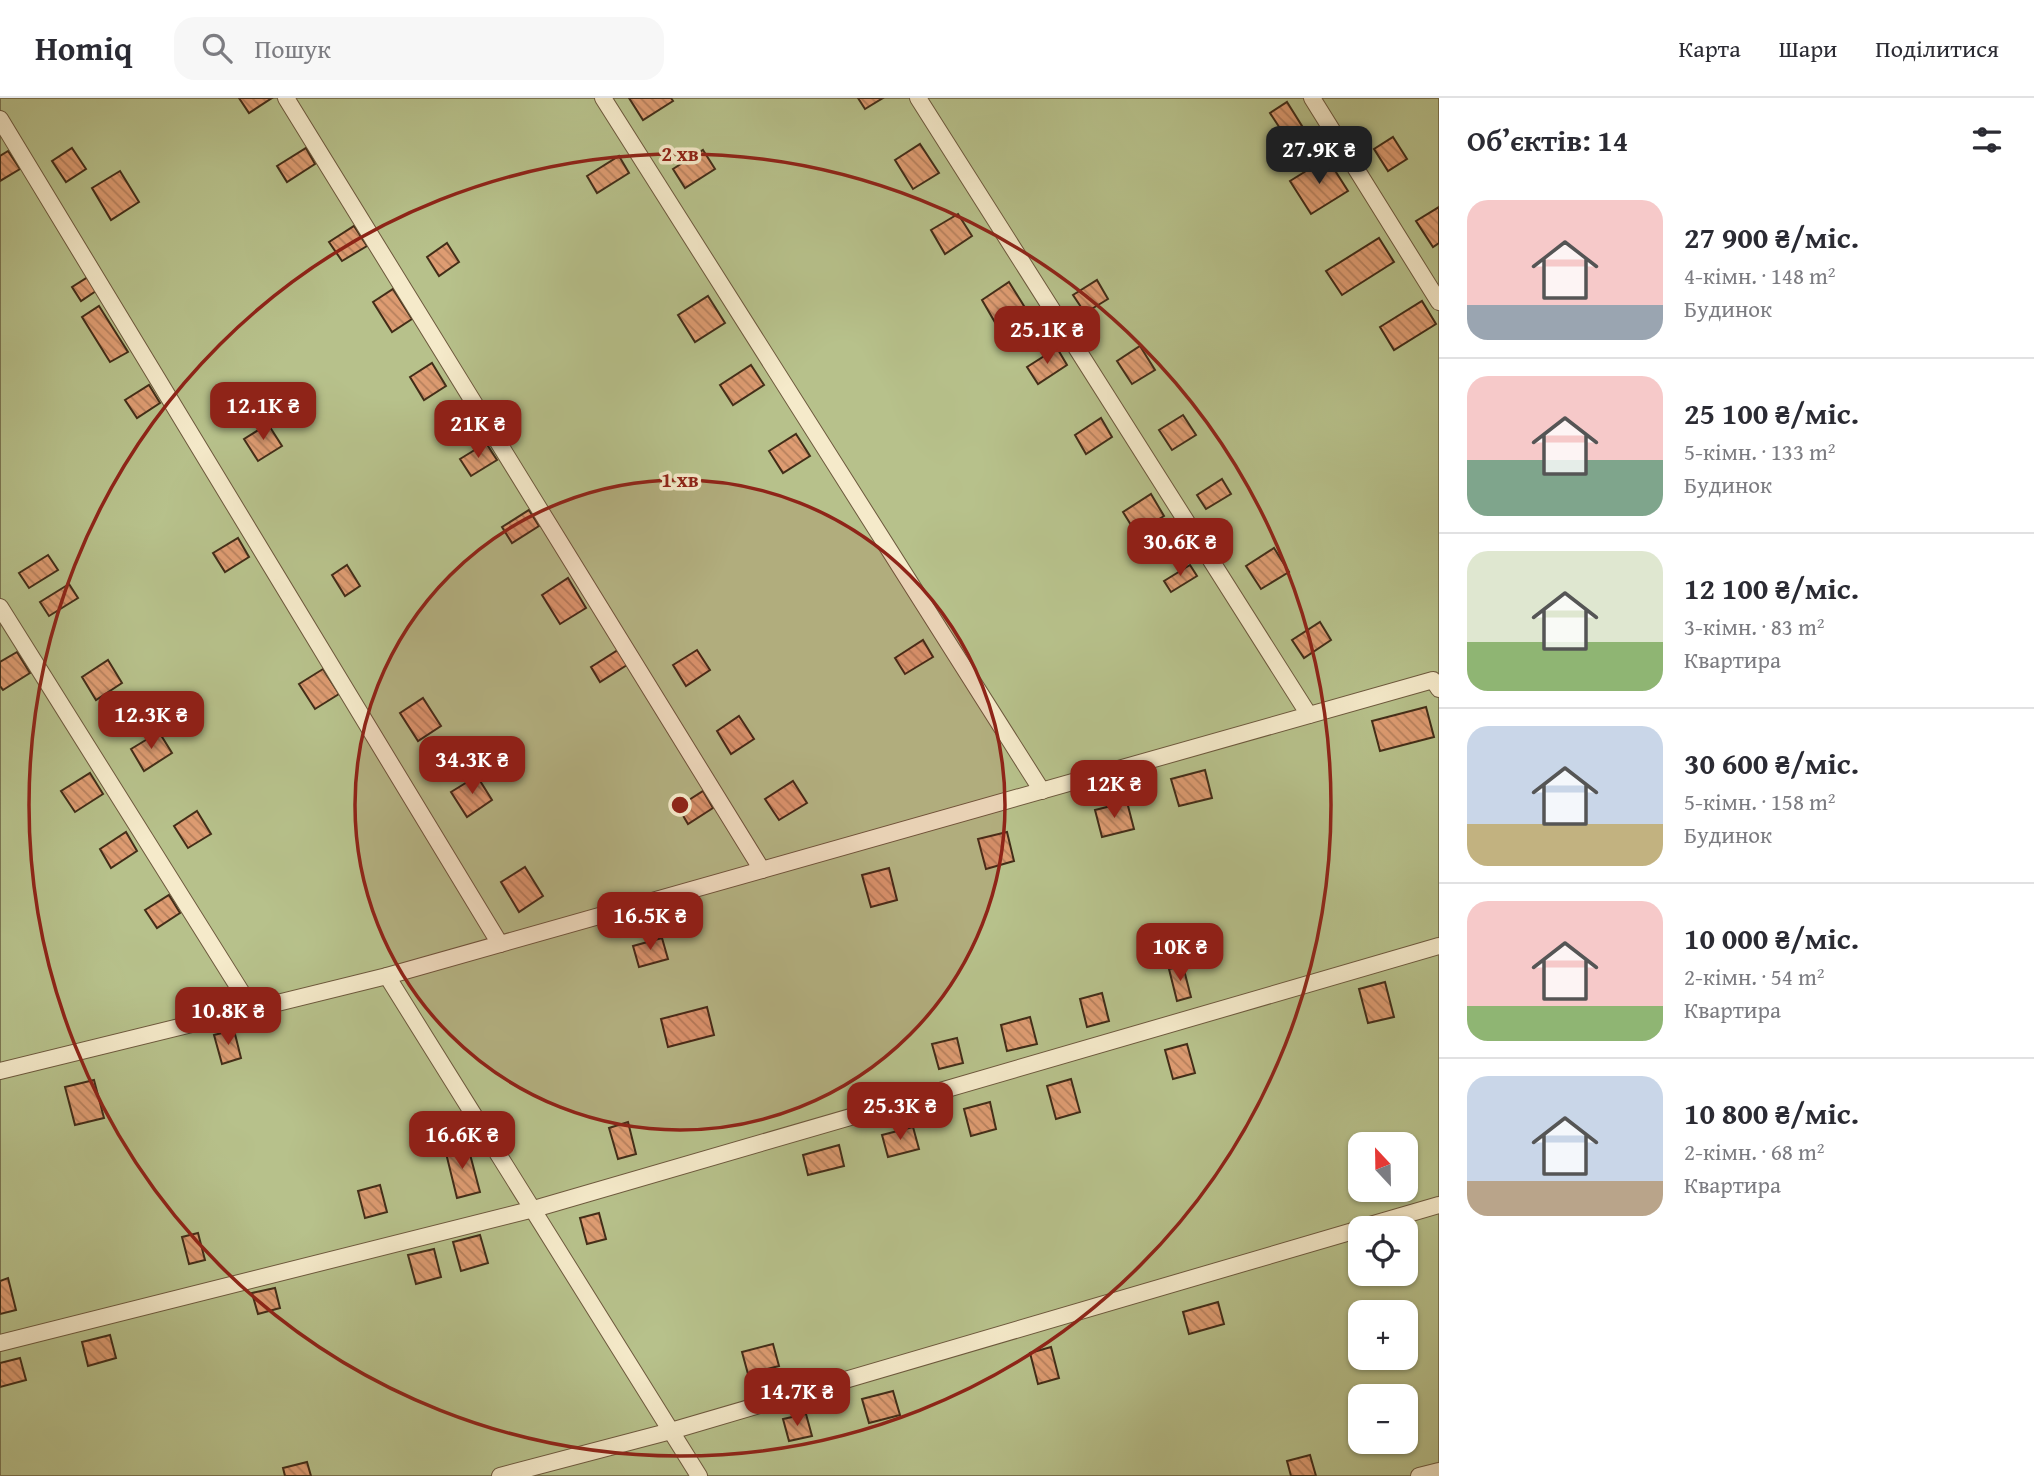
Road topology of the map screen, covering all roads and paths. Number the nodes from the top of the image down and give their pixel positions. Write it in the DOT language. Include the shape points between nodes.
graph roads {
  1 [pos="286,98"];
  2 [pos="603,98"];
  3 [pos="918,98"];
  4 [pos="1312,98"];
  5 [pos="0,119"];
  6 [pos="1439,302"];
  7 [pos="0,607"];
  8 [pos="1439,689"];
  9 [pos="1309,715"];
  10 [pos="1042,791"];
  11 [pos="762,870"];
  12 [pos="500,944"];
  13 [pos="1439,946"];
  14 [pos="387,976"];
  15 [pos="251,1009"];
  16 [pos="0,1070"];
  17 [pos="1439,1205"];
  18 [pos="534,1209"];
  19 [pos="1401,1216"];
  20 [pos="1348,1232"];
  21 [pos="0,1343"];
  22 [pos="671,1431"];
  23 [pos="1439,1471"];
  24 [pos="500,1476"];
  25 [pos="699,1476"];
  26 [pos="1419,1476"];
  1 -- 11 [label="lane"];
  2 -- 10 [label="lane"];
  3 -- 9 [label="lane"];
  4 -- 6 [label="lane"];
  5 -- 12 [label="lane"];
  7 -- 15 [label="lane"];
  8 -- 9 [label="lane" via="1433,680"];
  9 -- 10 [label="lane"];
  10 -- 11 [label="lane"];
  11 -- 12 [label="lane"];
  12 -- 14 [label="lane"];
  13 -- 18 [label="lane"];
  14 -- 15 [label="lane"];
  14 -- 18 [label="lane"];
  15 -- 16 [label="lane"];
  17 -- 19 [label="lane"];
  18 -- 21 [label="lane"];
  18 -- 22 [label="lane"];
  20 -- 22 [label="lane"];
  22 -- 24 [label="lane"];
  22 -- 25 [label="lane"];
  23 -- 26 [label="lane"];
}
